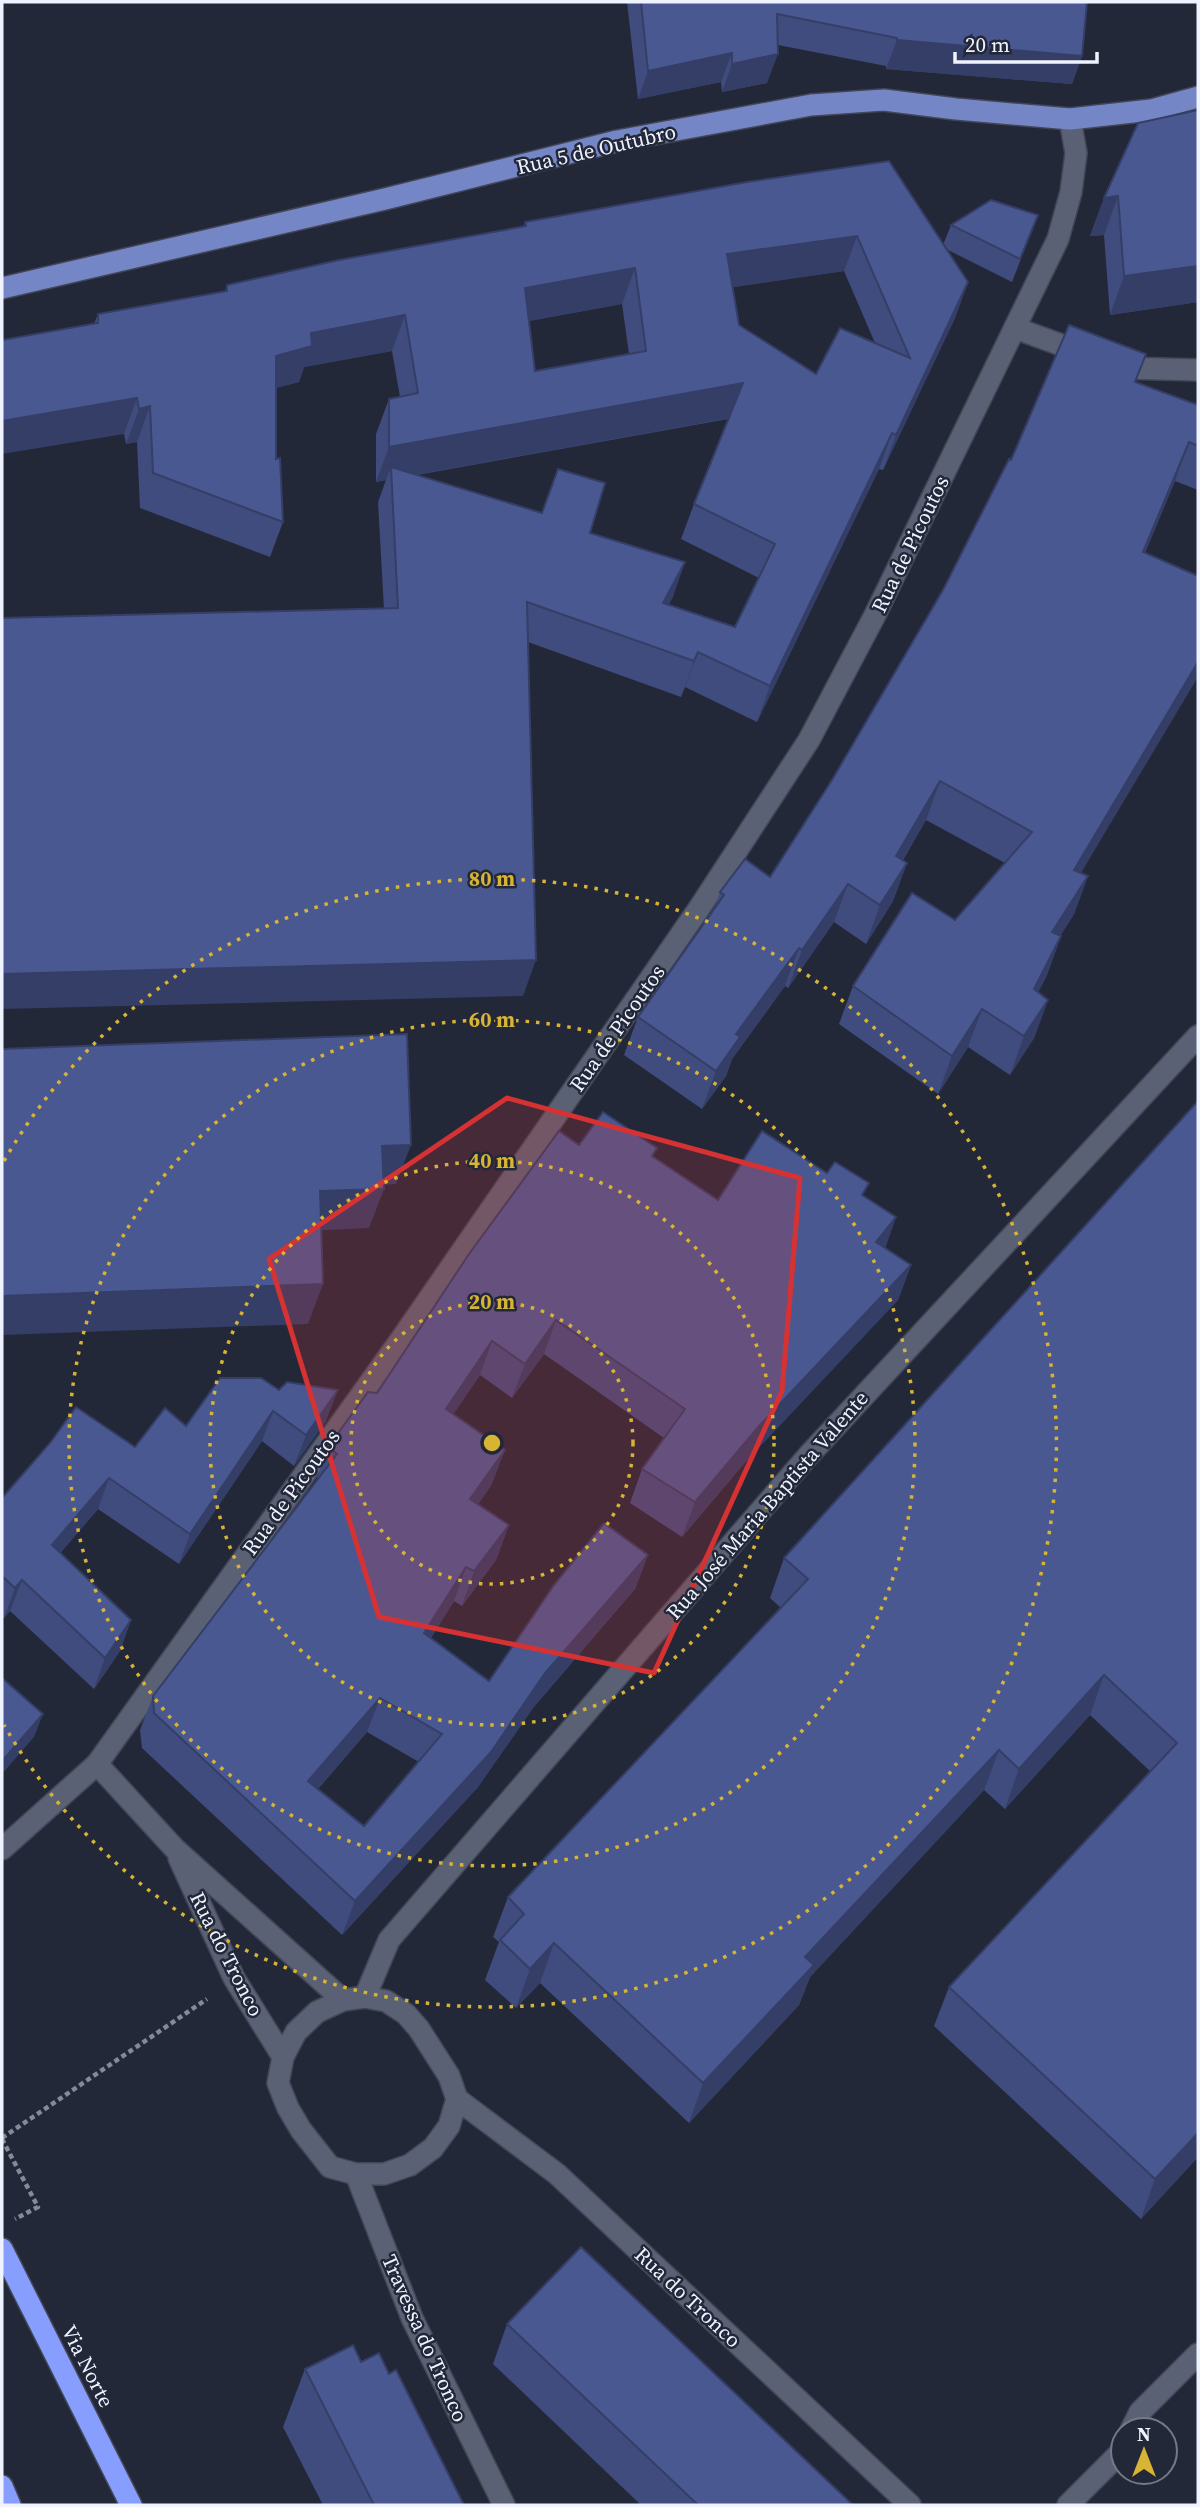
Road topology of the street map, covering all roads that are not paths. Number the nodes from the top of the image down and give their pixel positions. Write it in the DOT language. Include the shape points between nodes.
graph roads {
  1 [pos="1198,97"];
  2 [pos="1070,119"];
  3 [pos="2,288"];
  4 [pos="1015,328"];
  5 [pos="1198,370"];
  6 [pos="1198,1036"];
  7 [pos="97,1764"];
  8 [pos="2,1849"];
  9 [pos="175,1849"];
  10 [pos="365,1997"];
  11 [pos="343,2000"];
  12 [pos="283,2057"];
  13 [pos="457,2099"];
  14 [pos="356,2174"];
  15 [pos="2,2249"];
  16 [pos="1198,2354"];
  17 [pos="1138,2416"];
  18 [pos="1109,2464"];
  19 [pos="2,2486"];
  20 [pos="505,2503"];
  21 [pos="10,2505"];
  22 [pos="131,2505"];
  23 [pos="910,2505"];
  24 [pos="1068,2505"];
  1 -- 2 [label="main road, Rua 5 de Outubro" via="1151,110"];
  2 -- 3 [label="main road, Rua 5 de Outubro" via="884,100 811,105 617,141"];
  2 -- 4 [label="street, Rua de Picoutos" via="1076,153 1071,192 1058,239"];
  4 -- 5 [label="street" via="1124,368"];
  4 -- 7 [label="street, Rua de Picoutos" via="809,740 692,919 402,1338"];
  6 -- 10 [label="street, Rua José Maria Baptista Valente" via="808,1456 389,1940"];
  7 -- 8 [label="street, Rua de Picoutos"];
  7 -- 9 [label="street, Rua do Tronco"];
  9 -- 11 [label="street, Rua do Tronco"];
  9 -- 12 [label="street, Rua do Tronco" via="234,1978"];
  10 -- 11 [label="street, Rua do Tronco"];
  10 -- 13 [label="street, Rua do Tronco" via="386,2001 406,2014 449,2076"];
  11 -- 12 [label="street, Rua do Tronco" via="317,2012 296,2032"];
  12 -- 14 [label="street, Rua do Tronco" via="278,2083 301,2130 330,2167"];
  13 -- 14 [label="street, Rua do Tronco" via="449,2126 433,2148 410,2165 384,2174"];
  13 -- 23 [label="street, Rua do Tronco" via="557,2174"];
  14 -- 20 [label="street, Travessa do Tronco" via="412,2318"];
  15 -- 22 [label="highway, Via Norte"];
  16 -- 17 [label="street"];
  18 -- 24 [label="street"];
  19 -- 21 [label="highway"];
}
